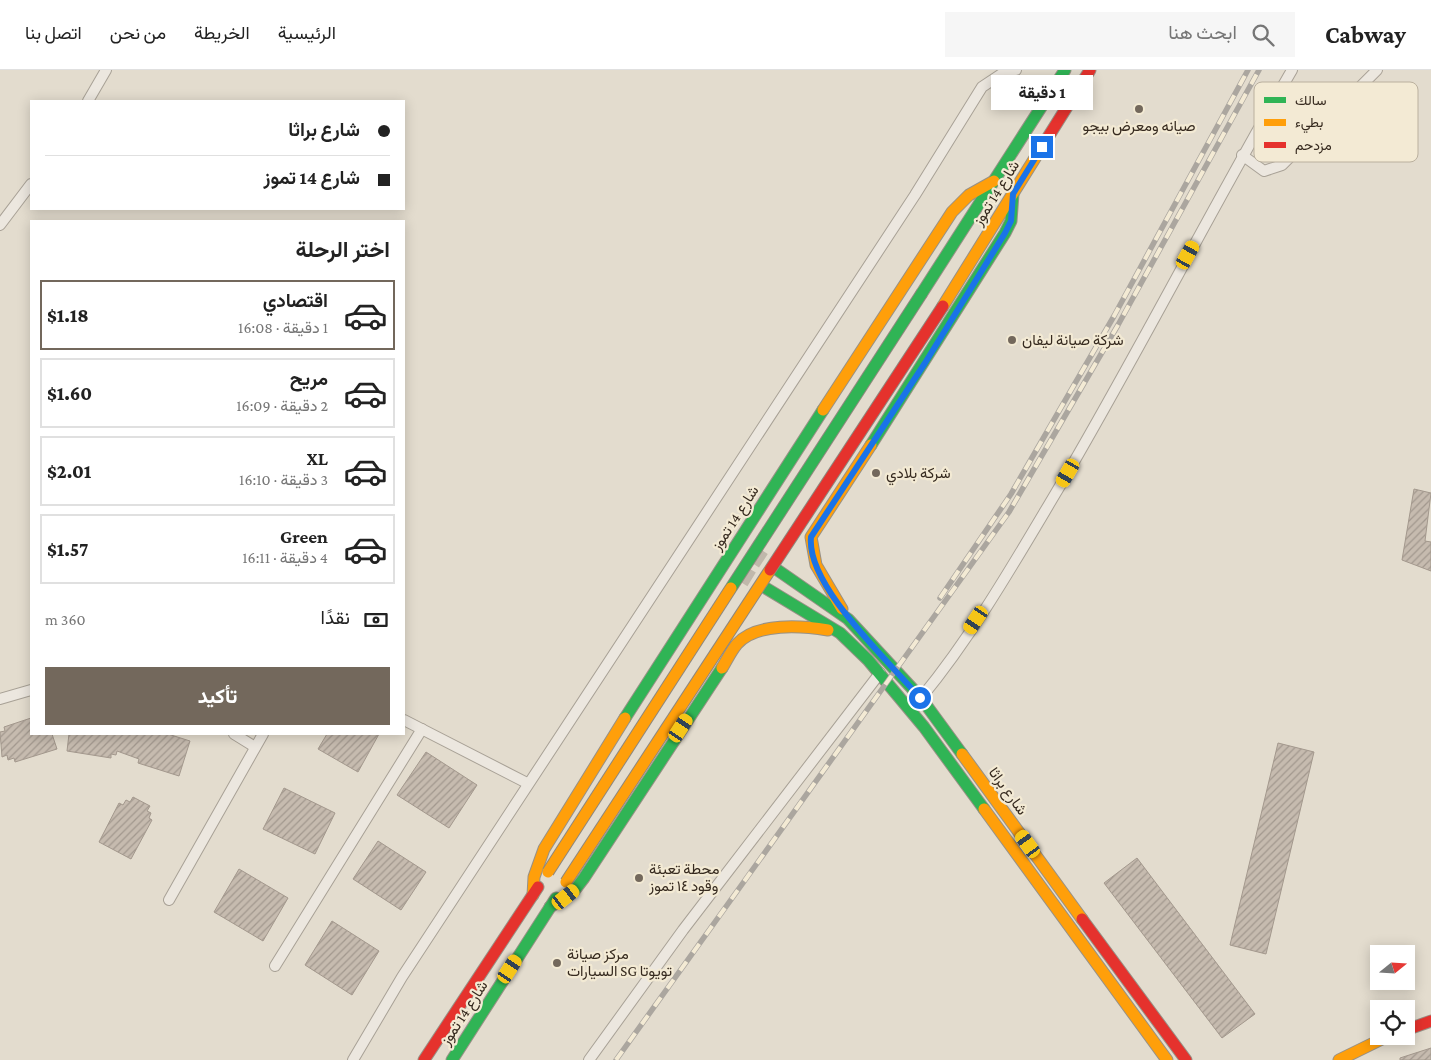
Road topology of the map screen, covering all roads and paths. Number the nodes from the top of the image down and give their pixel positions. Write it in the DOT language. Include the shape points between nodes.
graph roads {
  1 [pos="106,70"];
  2 [pos="993,70"];
  3 [pos="1016,70"];
  4 [pos="1065,70"];
  5 [pos="1090,70"];
  6 [pos="1292,70"];
  7 [pos="1377,70"];
  8 [pos="1285,82"];
  9 [pos="1365,82"];
  10 [pos="982,87"];
  11 [pos="89,100"];
  12 [pos="1254,135"];
  13 [pos="1242,155"];
  14 [pos="1285,162"];
  15 [pos="994,181"];
  16 [pos="30,185"];
  17 [pos="1013,194"];
  18 [pos="0,225"];
  19 [pos="736,543"];
  20 [pos="750,552"];
  21 [pos="724,563"];
  22 [pos="776,569"];
  23 [pos="738,571"];
  24 [pos="764,587"];
  25 [pos="848,619"];
  26 [pos="840,633"];
  27 [pos="880,673"];
  28 [pos="30,690"];
  29 [pos="920,698"];
  30 [pos="0,699"];
  31 [pos="405,720"];
  32 [pos="422,729"];
  33 [pos="236,735"];
  34 [pos="262,735"];
  35 [pos="255,747"];
  36 [pos="527,783"];
  37 [pos="533,895"];
  38 [pos="169,900"];
  39 [pos="550,907"];
  40 [pos="275,966"];
  41 [pos="1431,1020"];
  42 [pos="1415,1026"];
  43 [pos="1370,1045"];
  44 [pos="353,1060"];
  45 [pos="424,1060"];
  46 [pos="452,1060"];
  47 [pos="589,1060"];
  48 [pos="1167,1060"];
  49 [pos="1186,1060"];
  50 [pos="1339,1060"];
  1 -- 11 [label="street"];
  2 -- 10 [label="street"];
  3 -- 10 [label="street" via="1003,73"];
  4 -- 15 [label="main road, شارع 14 تموز"];
  5 -- 17 [label="main road, شارع 14 تموز"];
  6 -- 8 [label="street"];
  7 -- 9 [label="street"];
  10 -- 36 [label="street" via="667,576"];
  12 -- 13 [label="street"];
  13 -- 14 [label="street" via="1264,171"];
  13 -- 29 [label="street" via="1125,371 1022,549"];
  15 -- 19 [label="main road, شارع 14 تموز" via="975,189 955,206"];
  15 -- 37 [label="main road, شارع 14 تموز, bridge"];
  16 -- 18 [label="street"];
  17 -- 25 [label="main road" via="1011,221 1005,233 811,537 810,548 816,563"];
  17 -- 39 [label="main road, شارع 14 تموز, bridge"];
  19 -- 20 [label="main road"];
  19 -- 21 [label="main road, شارع 14 تموز"];
  21 -- 23 [label="main road"];
  21 -- 37 [label="main road, شارع 14 تموز" via="614,733 544,849 534,877"];
  22 -- 25 [label="main road, شارع براثا"];
  24 -- 26 [label="main road, شارع براثا"];
  25 -- 29 [label="main road, شارع براثا"];
  26 -- 27 [label="main road, شارع براثا"];
  26 -- 39 [label="main road" via="796,626 753,634 738,643 584,878 574,891"];
  27 -- 47 [label="street" via="683,930"];
  27 -- 48 [label="main road, شارع براثا" via="924,727"];
  28 -- 30 [label="street"];
  29 -- 49 [label="main road, شارع براثا"];
  31 -- 32 [label="street"];
  32 -- 36 [label="street"];
  32 -- 40 [label="street"];
  33 -- 35 [label="street"];
  34 -- 35 [label="street"];
  35 -- 38 [label="street"];
  36 -- 44 [label="street" via="402,977"];
  37 -- 45 [label="main road, شارع 14 تموز"];
  39 -- 46 [label="main road, شارع 14 تموز"];
  41 -- 42 [label="main road"];
  43 -- 50 [label="main road"];
}
